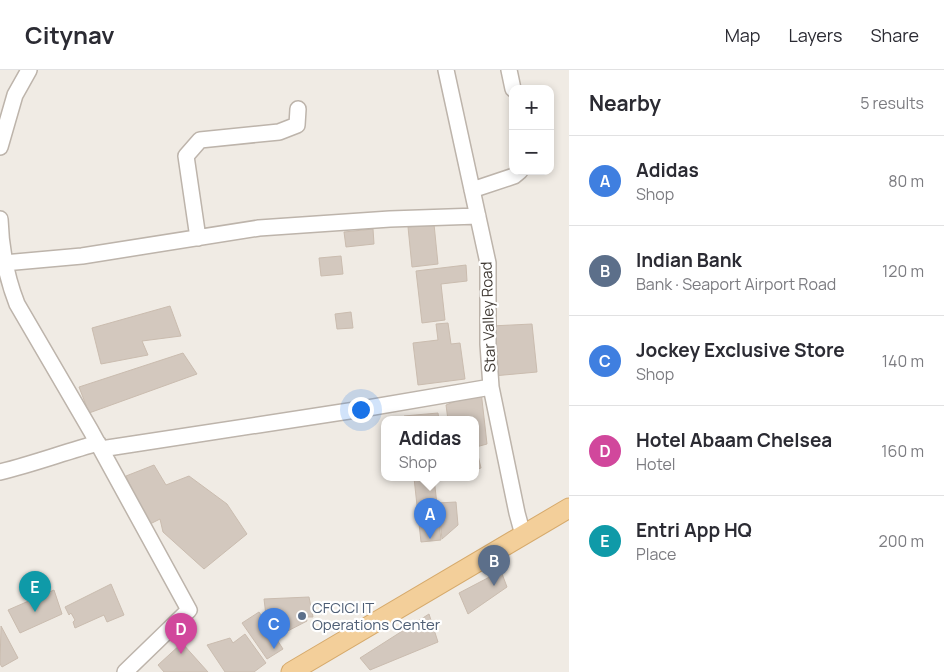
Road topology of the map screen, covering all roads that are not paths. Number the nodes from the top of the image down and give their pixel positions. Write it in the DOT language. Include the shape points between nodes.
graph roads {
  1 [pos="29,70"];
  2 [pos="446,70"];
  3 [pos="510,70"];
  4 [pos="512,85"];
  5 [pos="298,109"];
  6 [pos="0,147"];
  7 [pos="515,175"];
  8 [pos="472,190"];
  9 [pos="478,216"];
  10 [pos="0,219"];
  11 [pos="198,238"];
  12 [pos="4,263"];
  13 [pos="6,287"];
  14 [pos="491,387"];
  15 [pos="99,446"];
  16 [pos="0,472"];
  17 [pos="569,508"];
  18 [pos="523,536"];
  19 [pos="125,672"];
  20 [pos="291,672"];
  1 -- 6 [label="street" via="15,95"];
  2 -- 8 [label="street, Star Valley Road"];
  3 -- 4 [label="street"];
  5 -- 11 [label="street" via="297,125 279,132 200,140 186,156"];
  7 -- 8 [label="street"];
  8 -- 9 [label="street, Star Valley Road"];
  9 -- 11 [label="street" via="269,228"];
  9 -- 14 [label="street, Star Valley Road" via="488,263"];
  10 -- 12 [label="street"];
  11 -- 12 [label="street" via="82,256"];
  12 -- 13 [label="street"];
  13 -- 15 [label="street"];
  14 -- 15 [label="street" via="362,409"];
  14 -- 18 [label="street, Star Valley Road"];
  15 -- 16 [label="street"];
  15 -- 19 [label="street" via="190,610"];
  17 -- 18 [label="main road"];
  18 -- 20 [label="main road"];
}
